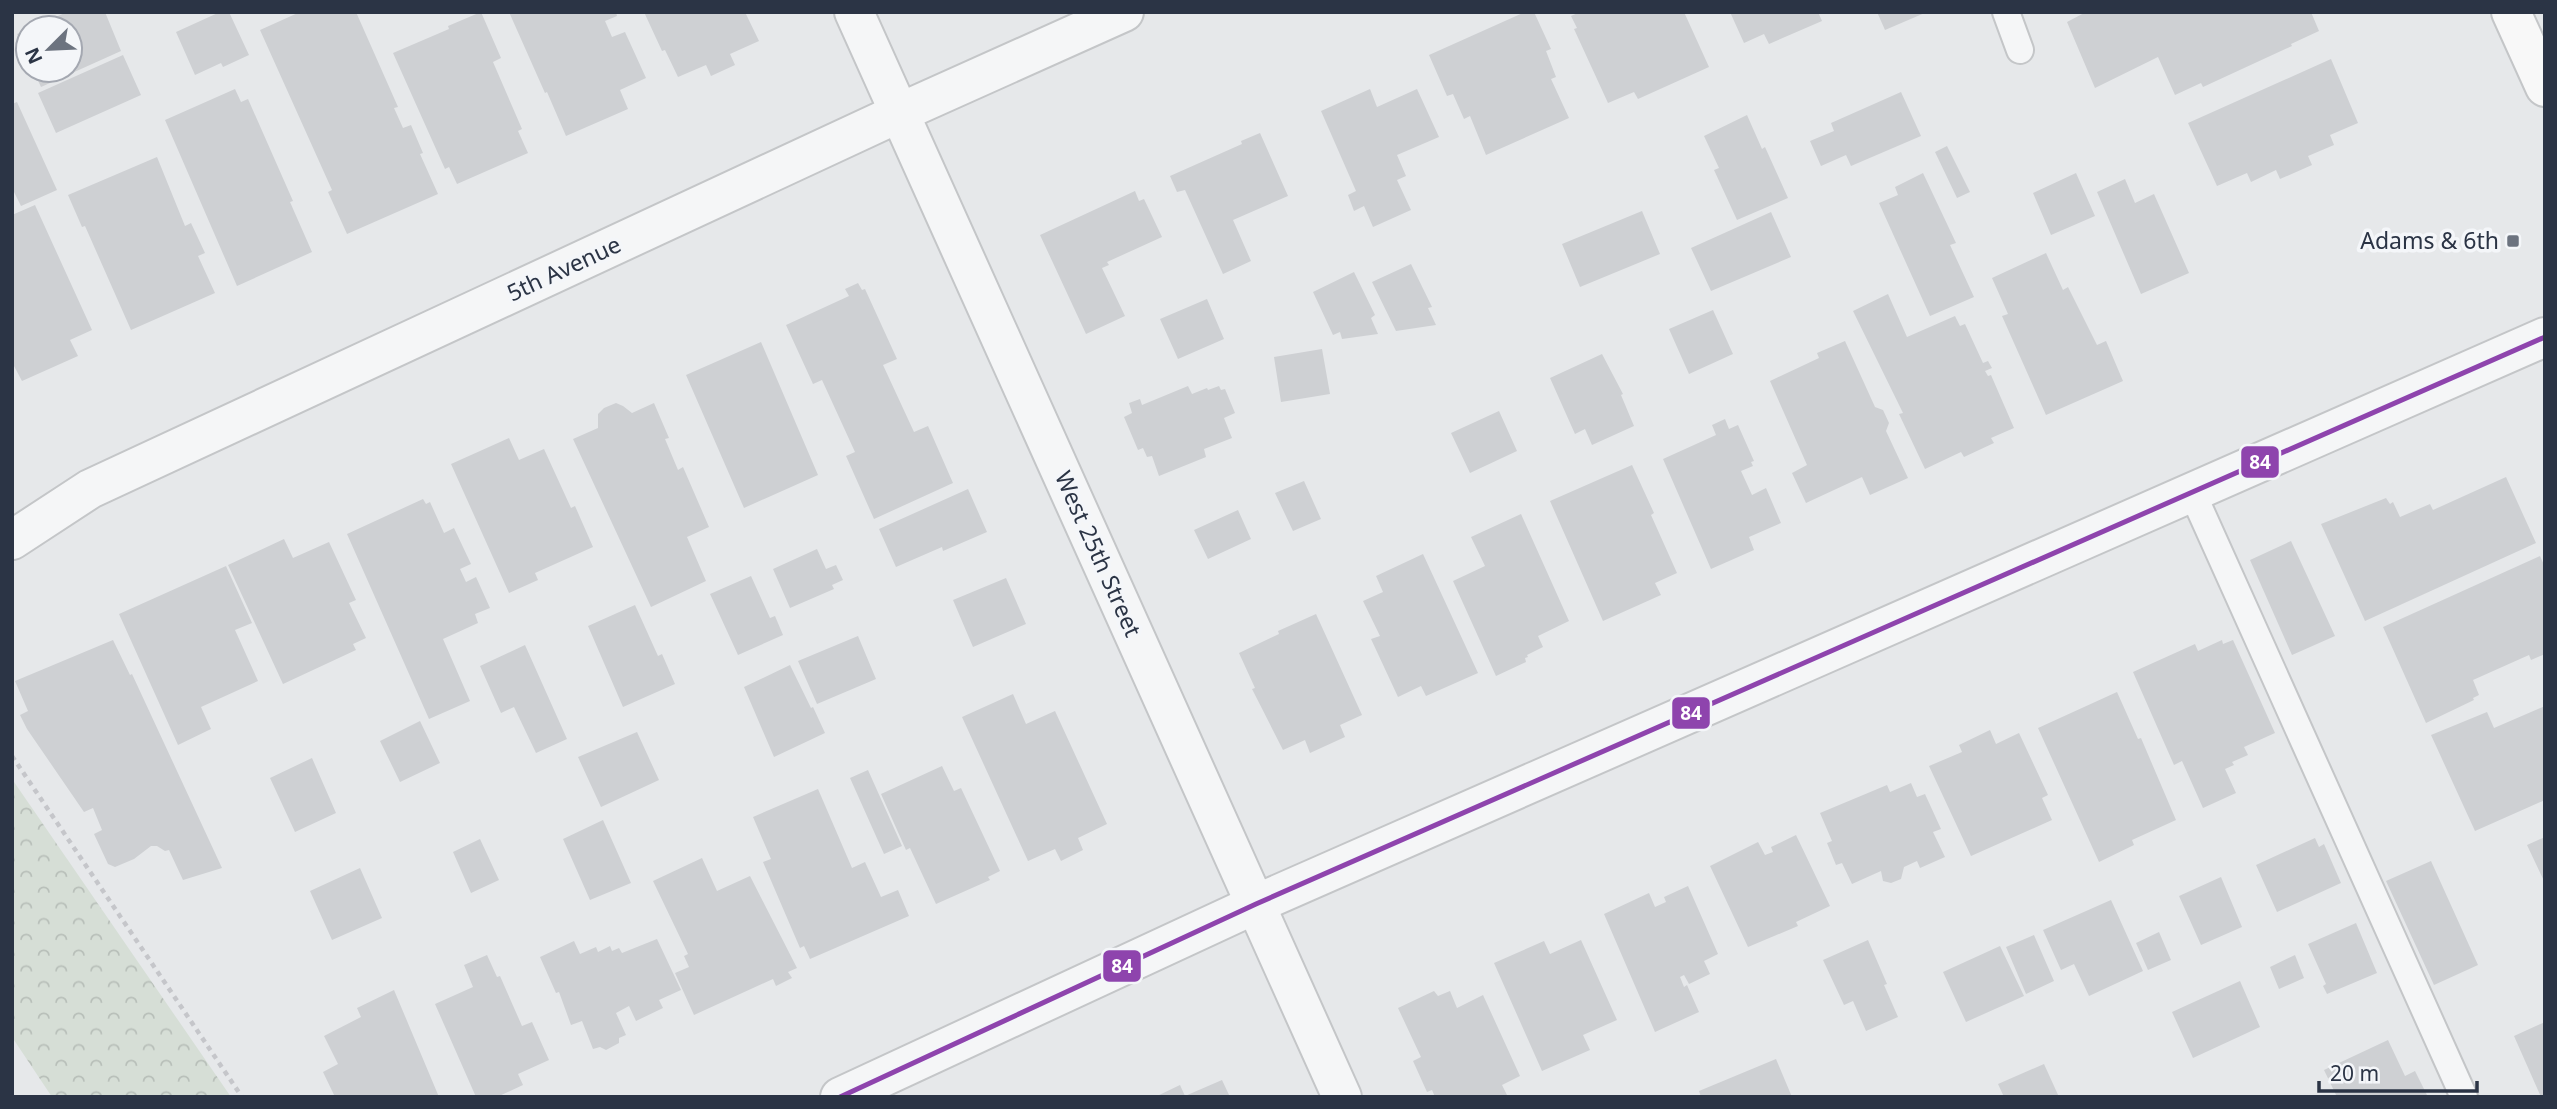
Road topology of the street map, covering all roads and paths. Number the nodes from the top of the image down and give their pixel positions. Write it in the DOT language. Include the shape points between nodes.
graph roads {
  1 [pos="853,12"];
  2 [pos="1124,12"];
  3 [pos="2006,12"];
  4 [pos="2511,12"];
  5 [pos="2020,50"];
  6 [pos="2545,87"];
  7 [pos="899,113"];
  8 [pos="2545,337"];
  9 [pos="2192,492"];
  10 [pos="12,540"];
  11 [pos="12,756"];
  12 [pos="1256,904"];
  13 [pos="242,1097"];
  14 [pos="841,1097"];
  15 [pos="1342,1097"];
  16 [pos="2464,1097"];
  1 -- 7 [label="street, West 25th Street"];
  2 -- 7 [label="street, 5th Avenue"];
  3 -- 5 [label="lane"];
  4 -- 6 [label="main road"];
  7 -- 10 [label="street, 5th Avenue" via="90,489"];
  7 -- 12 [label="street, West 25th Street"];
  8 -- 9 [label="street"];
  9 -- 12 [label="street"];
  9 -- 16 [label="lane"];
  11 -- 13 [label="path"];
  12 -- 14 [label="street"];
  12 -- 15 [label="street, West 25th Street"];
}
